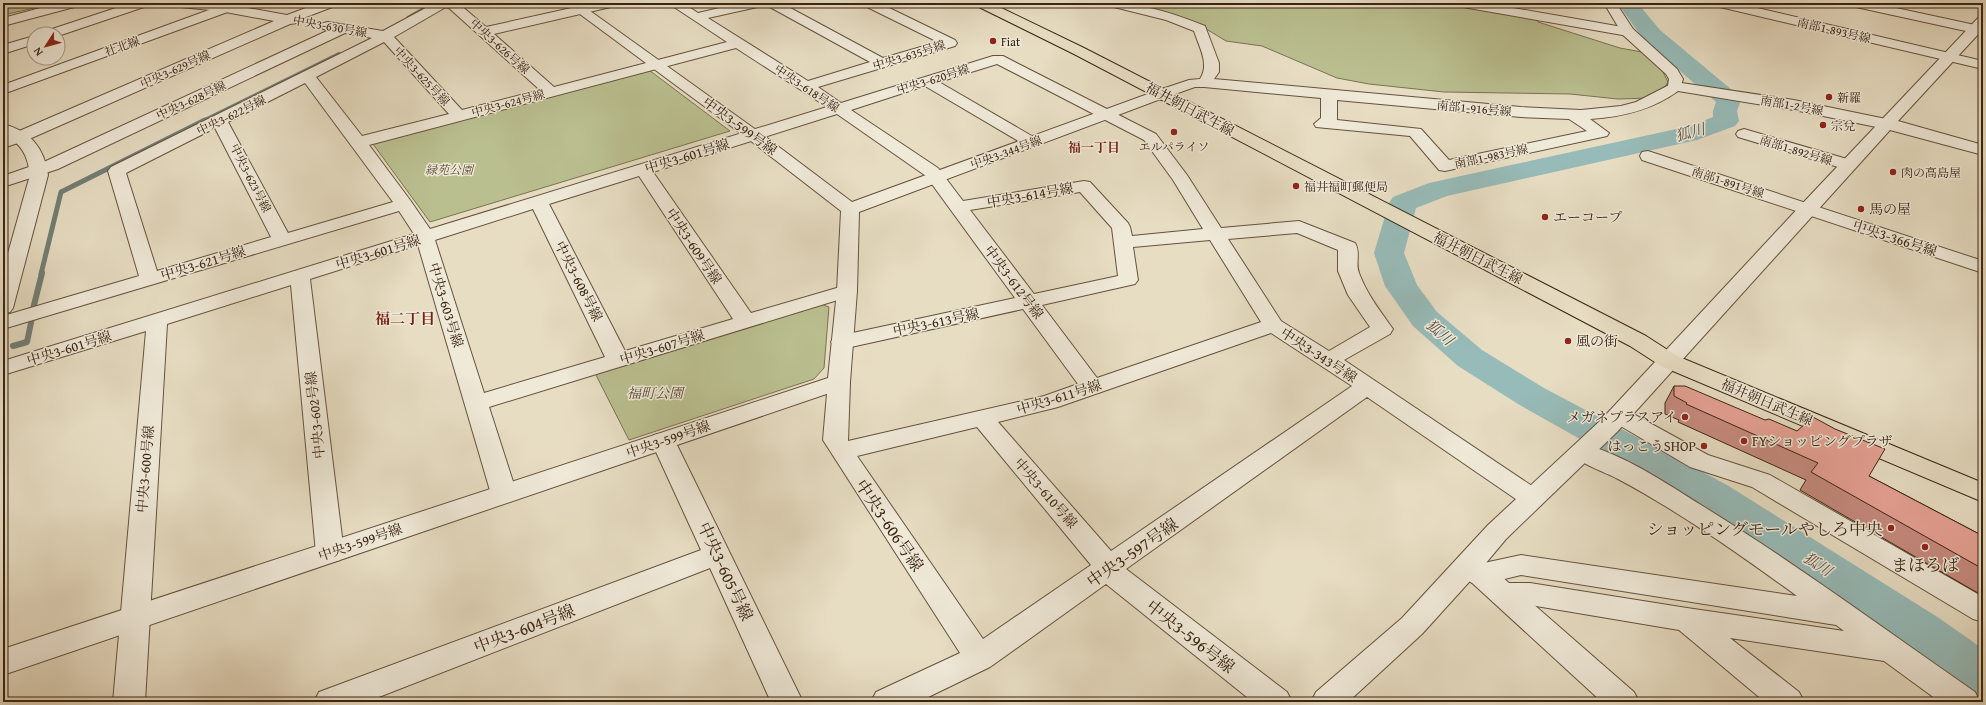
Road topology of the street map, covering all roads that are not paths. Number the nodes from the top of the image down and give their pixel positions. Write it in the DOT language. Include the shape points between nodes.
graph roads {
  1 [pos="74,3"];
  2 [pos="143,3"];
  3 [pos="181,3"];
  4 [pos="240,3"];
  5 [pos="331,3"];
  6 [pos="422,3"];
  7 [pos="445,3"];
  8 [pos="611,3"];
  9 [pos="674,3"];
  10 [pos="758,3"];
  11 [pos="772,3"];
  12 [pos="869,3"];
  13 [pos="982,3"];
  14 [pos="1114,3"];
  15 [pos="1463,3"];
  16 [pos="1492,3"];
  17 [pos="1610,3"];
  18 [pos="1720,3"];
  19 [pos="1856,3"];
  20 [pos="576,6"];
  21 [pos="226,8"];
  22 [pos="697,17"];
  23 [pos="1546,18"];
  24 [pos="289,19"];
  25 [pos="3,22"];
  26 [pos="1979,25"];
  27 [pos="66,29"];
  28 [pos="343,29"];
  29 [pos="484,32"];
  30 [pos="1628,32"];
  31 [pos="377,35"];
  32 [pos="26,43"];
  33 [pos="739,43"];
  34 [pos="3,50"];
  35 [pos="1949,57"];
  36 [pos="881,63"];
  37 [pos="656,64"];
  38 [pos="1983,65"];
  39 [pos="307,77"];
  40 [pos="926,81"];
  41 [pos="1204,83"];
  42 [pos="806,86"];
  43 [pos="1675,86"];
  44 [pos="3,90"];
  45 [pos="551,92"];
  46 [pos="1161,94"];
  47 [pos="1329,95"];
  48 [pos="838,108"];
  49 [pos="1106,115"];
  50 [pos="1573,115"];
  51 [pos="459,116"];
  52 [pos="214,123"];
  53 [pos="1886,124"];
  54 [pos="3,129"];
  55 [pos="1744,134"];
  56 [pos="753,135"];
  57 [pos="21,137"];
  58 [pos="360,142"];
  59 [pos="1031,142"];
  60 [pos="3,143"];
  61 [pos="1983,150"];
  62 [pos="1648,156"];
  63 [pos="1848,165"];
  64 [pos="642,170"];
  65 [pos="38,171"];
  66 [pos="936,178"];
  67 [pos="3,182"];
  68 [pos="539,202"];
  69 [pos="404,204"];
  70 [pos="958,207"];
  71 [pos="850,209"];
  72 [pos="1807,209"];
  73 [pos="1216,233"];
  74 [pos="425,237"];
  75 [pos="282,240"];
  76 [pos="1123,242"];
  77 [pos="1983,267"];
  78 [pos="300,276"];
  79 [pos="150,279"];
  80 [pos="847,291"];
  81 [pos="1029,302"];
  82 [pos="3,308"];
  83 [pos="157,321"];
  84 [pos="746,322"];
  85 [pos="3,323"];
  86 [pos="1273,325"];
  87 [pos="842,342"];
  88 [pos="618,360"];
  89 [pos="1329,360"];
  90 [pos="1669,361"];
  91 [pos="3,368"];
  92 [pos="839,382"];
  93 [pos="1367,386"];
  94 [pos="1092,387"];
  95 [pos="477,403"];
  96 [pos="982,418"];
  97 [pos="1614,421"];
  98 [pos="663,441"];
  99 [pos="841,451"];
  100 [pos="1585,451"];
  101 [pos="1983,493"];
  102 [pos="504,494"];
  103 [pos="1532,498"];
  104 [pos="330,553"];
  105 [pos="718,554"];
  106 [pos="1106,569"];
  107 [pos="1475,569"];
  108 [pos="1642,584"];
  109 [pos="1503,594"];
  110 [pos="1983,610"];
  111 [pos="1843,615"];
  112 [pos="134,618"];
  113 [pos="1687,620"];
  114 [pos="1890,650"];
  115 [pos="979,658"];
  116 [pos="3,662"];
  117 [pos="129,702"];
  118 [pos="330,702"];
  119 [pos="787,702"];
  120 [pos="887,702"];
  121 [pos="1276,702"];
  122 [pos="1327,702"];
  123 [pos="1623,702"];
  124 [pos="1788,702"];
  125 [pos="1964,702"];
  1 -- 25 [label="street"];
  2 -- 27 [label="street"];
  3 -- 21 [label="street, 中央3-630号線"];
  4 -- 21 [label="street, 社北線"];
  5 -- 24 [label="street, 中央3-629号線"];
  6 -- 31 [label="street"];
  7 -- 29 [label="street, 中央3-626号線" via="453,5"];
  7 -- 31 [label="street, 中央3-622号線"];
  8 -- 20 [label="street"];
  9 -- 22 [label="street, 中央3-618号線"];
  10 -- 22 [label="street"];
  11 -- 36 [label="street"];
  12 -- 36 [label="street, 中央3-635号線" via="950,43"];
  13 -- 46 [label="main road, 福井朝日武生線"];
  14 -- 41 [label="street" via="1171,17 1200,29 1212,63 1212,72"];
  15 -- 23 [label="street"];
  16 -- 23 [label="street"];
  17 -- 30 [label="street"];
  18 -- 35 [label="street, 南部1-893号線"];
  19 -- 26 [label="street"];
  20 -- 29 [label="street"];
  20 -- 37 [label="street, 中央3-599号線"];
  21 -- 24 [label="street, 中央3-630号線"];
  21 -- 44 [label="street, 社北線"];
  22 -- 33 [label="street, 中央3-618号線"];
  23 -- 30 [label="street"];
  24 -- 28 [label="street, 中央3-630号線"];
  24 -- 57 [label="street, 中央3-629号線"];
  26 -- 35 [label="street"];
  28 -- 31 [label="street, 中央3-630号線"];
  28 -- 65 [label="street, 中央3-628号線"];
  29 -- 45 [label="street, 中央3-626号線"];
  30 -- 43 [label="street" via="1672,72 1676,79"];
  31 -- 39 [label="street, 中央3-622号線"];
  31 -- 51 [label="street, 中央3-625号線"];
  32 -- 34 [label="street"];
  33 -- 37 [label="street, 中央3-624号線"];
  33 -- 42 [label="street, 中央3-618号線"];
  35 -- 38 [label="street, 南部1-893号線"];
  35 -- 53 [label="street"];
  36 -- 42 [label="street, 中央3-635号線"];
  37 -- 45 [label="street, 中央3-624号線"];
  37 -- 56 [label="street, 中央3-599号線"];
  39 -- 52 [label="street, 中央3-622号線"];
  39 -- 58 [label="street, 中央3-603号線" via="314,82"];
  40 -- 48 [label="street, 中央3-620号線"];
  40 -- 49 [label="street, 中央3-620号線" via="998,59"];
  40 -- 59 [label="street"];
  41 -- 46 [label="street, 南部1-916号線" via="1194,83"];
  41 -- 47 [label="street, 南部1-916号線"];
  42 -- 48 [label="street, 中央3-618号線"];
  43 -- 50 [label="street, 南部1-916号線" via="1655,100 1633,109"];
  43 -- 53 [label="street, 南部1-2号線"];
  45 -- 51 [label="street, 中央3-624号線"];
  46 -- 49 [label="street, 中央3-344号線"];
  46 -- 90 [label="main road, 福井朝日武生線" via="1638,340"];
  47 -- 50 [label="street, 南部1-916号線"];
  47 -- 50 [label="street, 南部1-983号線" via="1329,120 1322,124 1414,132 1445,166 1601,133"];
  48 -- 56 [label="street, 中央3-620号線"];
  48 -- 66 [label="street, 中央3-618号線" via="932,172"];
  49 -- 59 [label="street, 中央3-344号線"];
  49 -- 73 [label="street, 中央3-343号線" via="1150,137"];
  51 -- 58 [label="street, 中央3-624号線"];
  52 -- 75 [label="street, 中央3-623号線" via="223,125"];
  52 -- 79 [label="street, 中央3-622号線" via="117,171"];
  53 -- 61 [label="street, 南部1-2号線"];
  53 -- 63 [label="street"];
  54 -- 57 [label="street"];
  55 -- 63 [label="street, 南部1-892号線"];
  56 -- 64 [label="street, 中央3-601号線"];
  56 -- 71 [label="street, 中央3-599号線"];
  57 -- 60 [label="street, 中央3-629号線"];
  57 -- 65 [label="street" via="36,158"];
  58 -- 69 [label="street, 中央3-603号線"];
  59 -- 66 [label="street, 中央3-344号線"];
  62 -- 72 [label="street, 南部1-891号線"];
  63 -- 72 [label="street"];
  64 -- 68 [label="street, 中央3-601号線"];
  64 -- 84 [label="street, 中央3-609号線"];
  65 -- 67 [label="street, 中央3-628号線"];
  65 -- 82 [label="street" via="37,183"];
  66 -- 70 [label="street, 中央3-612号線"];
  66 -- 71 [label="street, 中央3-344号線"];
  68 -- 74 [label="street, 中央3-601号線"];
  68 -- 88 [label="street, 中央3-608号線"];
  69 -- 74 [label="street, 中央3-603号線"];
  69 -- 75 [label="street, 中央3-621号線"];
  70 -- 76 [label="street, 中央3-614号線" via="1084,186 1121,227"];
  70 -- 81 [label="street, 中央3-612号線"];
  71 -- 80 [label="street"];
  72 -- 77 [label="street, 中央3-366号線"];
  72 -- 90 [label="street"];
  73 -- 76 [label="street"];
  73 -- 86 [label="street, 中央3-343号線"];
  73 -- 89 [label="street" via="1299,227 1348,247 1348,271 1358,295 1382,329"];
  74 -- 78 [label="street, 中央3-601号線"];
  74 -- 95 [label="street, 中央3-603号線"];
  75 -- 79 [label="street, 中央3-621号線"];
  76 -- 81 [label="street, 中央3-614号線" via="1128,280"];
  78 -- 83 [label="street, 中央3-601号線"];
  78 -- 104 [label="street, 中央3-602号線"];
  79 -- 85 [label="street, 中央3-621号線"];
  80 -- 84 [label="street, 中央3-607号線"];
  80 -- 87 [label="street"];
  81 -- 87 [label="street, 中央3-613号線"];
  81 -- 94 [label="street, 中央3-612号線"];
  83 -- 91 [label="street, 中央3-601号線"];
  83 -- 112 [label="street, 中央3-600号線"];
  84 -- 88 [label="street, 中央3-607号線"];
  86 -- 89 [label="street, 中央3-343号線"];
  86 -- 94 [label="street, 中央3-611号線"];
  87 -- 92 [label="street"];
  88 -- 95 [label="street, 中央3-607号線"];
  89 -- 93 [label="street, 中央3-343号線"];
  90 -- 97 [label="street"];
  90 -- 101 [label="main road, 福井朝日武生線"];
  92 -- 98 [label="street, 中央3-599号線"];
  92 -- 99 [label="street, 中央3-606号線" via="835,440"];
  93 -- 103 [label="street, 中央3-343号線"];
  93 -- 106 [label="street, 中央3-597号線"];
  94 -- 96 [label="street, 中央3-611号線" via="1050,402"];
  95 -- 102 [label="street, 中央3-603号線"];
  96 -- 99 [label="street, 中央3-611号線"];
  96 -- 106 [label="street, 中央3-610号線" via="1101,557"];
  97 -- 100 [label="street"];
  97 -- 110 [label="street" via="1699,461 1761,481"];
  98 -- 102 [label="street, 中央3-599号線"];
  98 -- 105 [label="street, 中央3-605号線"];
  99 -- 115 [label="street, 中央3-606号線"];
  100 -- 103 [label="street"];
  100 -- 111 [label="street" via="1726,532 1799,581"];
  102 -- 104 [label="street, 中央3-599号線"];
  103 -- 107 [label="street" via="1497,532"];
  104 -- 112 [label="street, 中央3-599号線"];
  105 -- 118 [label="street, 中央3-604号線"];
  105 -- 119 [label="street, 中央3-605号線"];
  106 -- 115 [label="street, 中央3-597号線"];
  106 -- 121 [label="street, 中央3-596号線"];
  107 -- 108 [label="street" via="1521,564"];
  107 -- 109 [label="street"];
  107 -- 122 [label="street"];
  108 -- 111 [label="street"];
  108 -- 113 [label="street"];
  109 -- 113 [label="street" via="1530,594"];
  109 -- 123 [label="street"];
  111 -- 114 [label="street"];
  112 -- 116 [label="street, 中央3-599号線"];
  112 -- 117 [label="street, 中央3-600号線"];
  113 -- 114 [label="street"];
  113 -- 124 [label="street"];
  114 -- 125 [label="street"];
  115 -- 120 [label="street, 中央3-597号線"];
}
